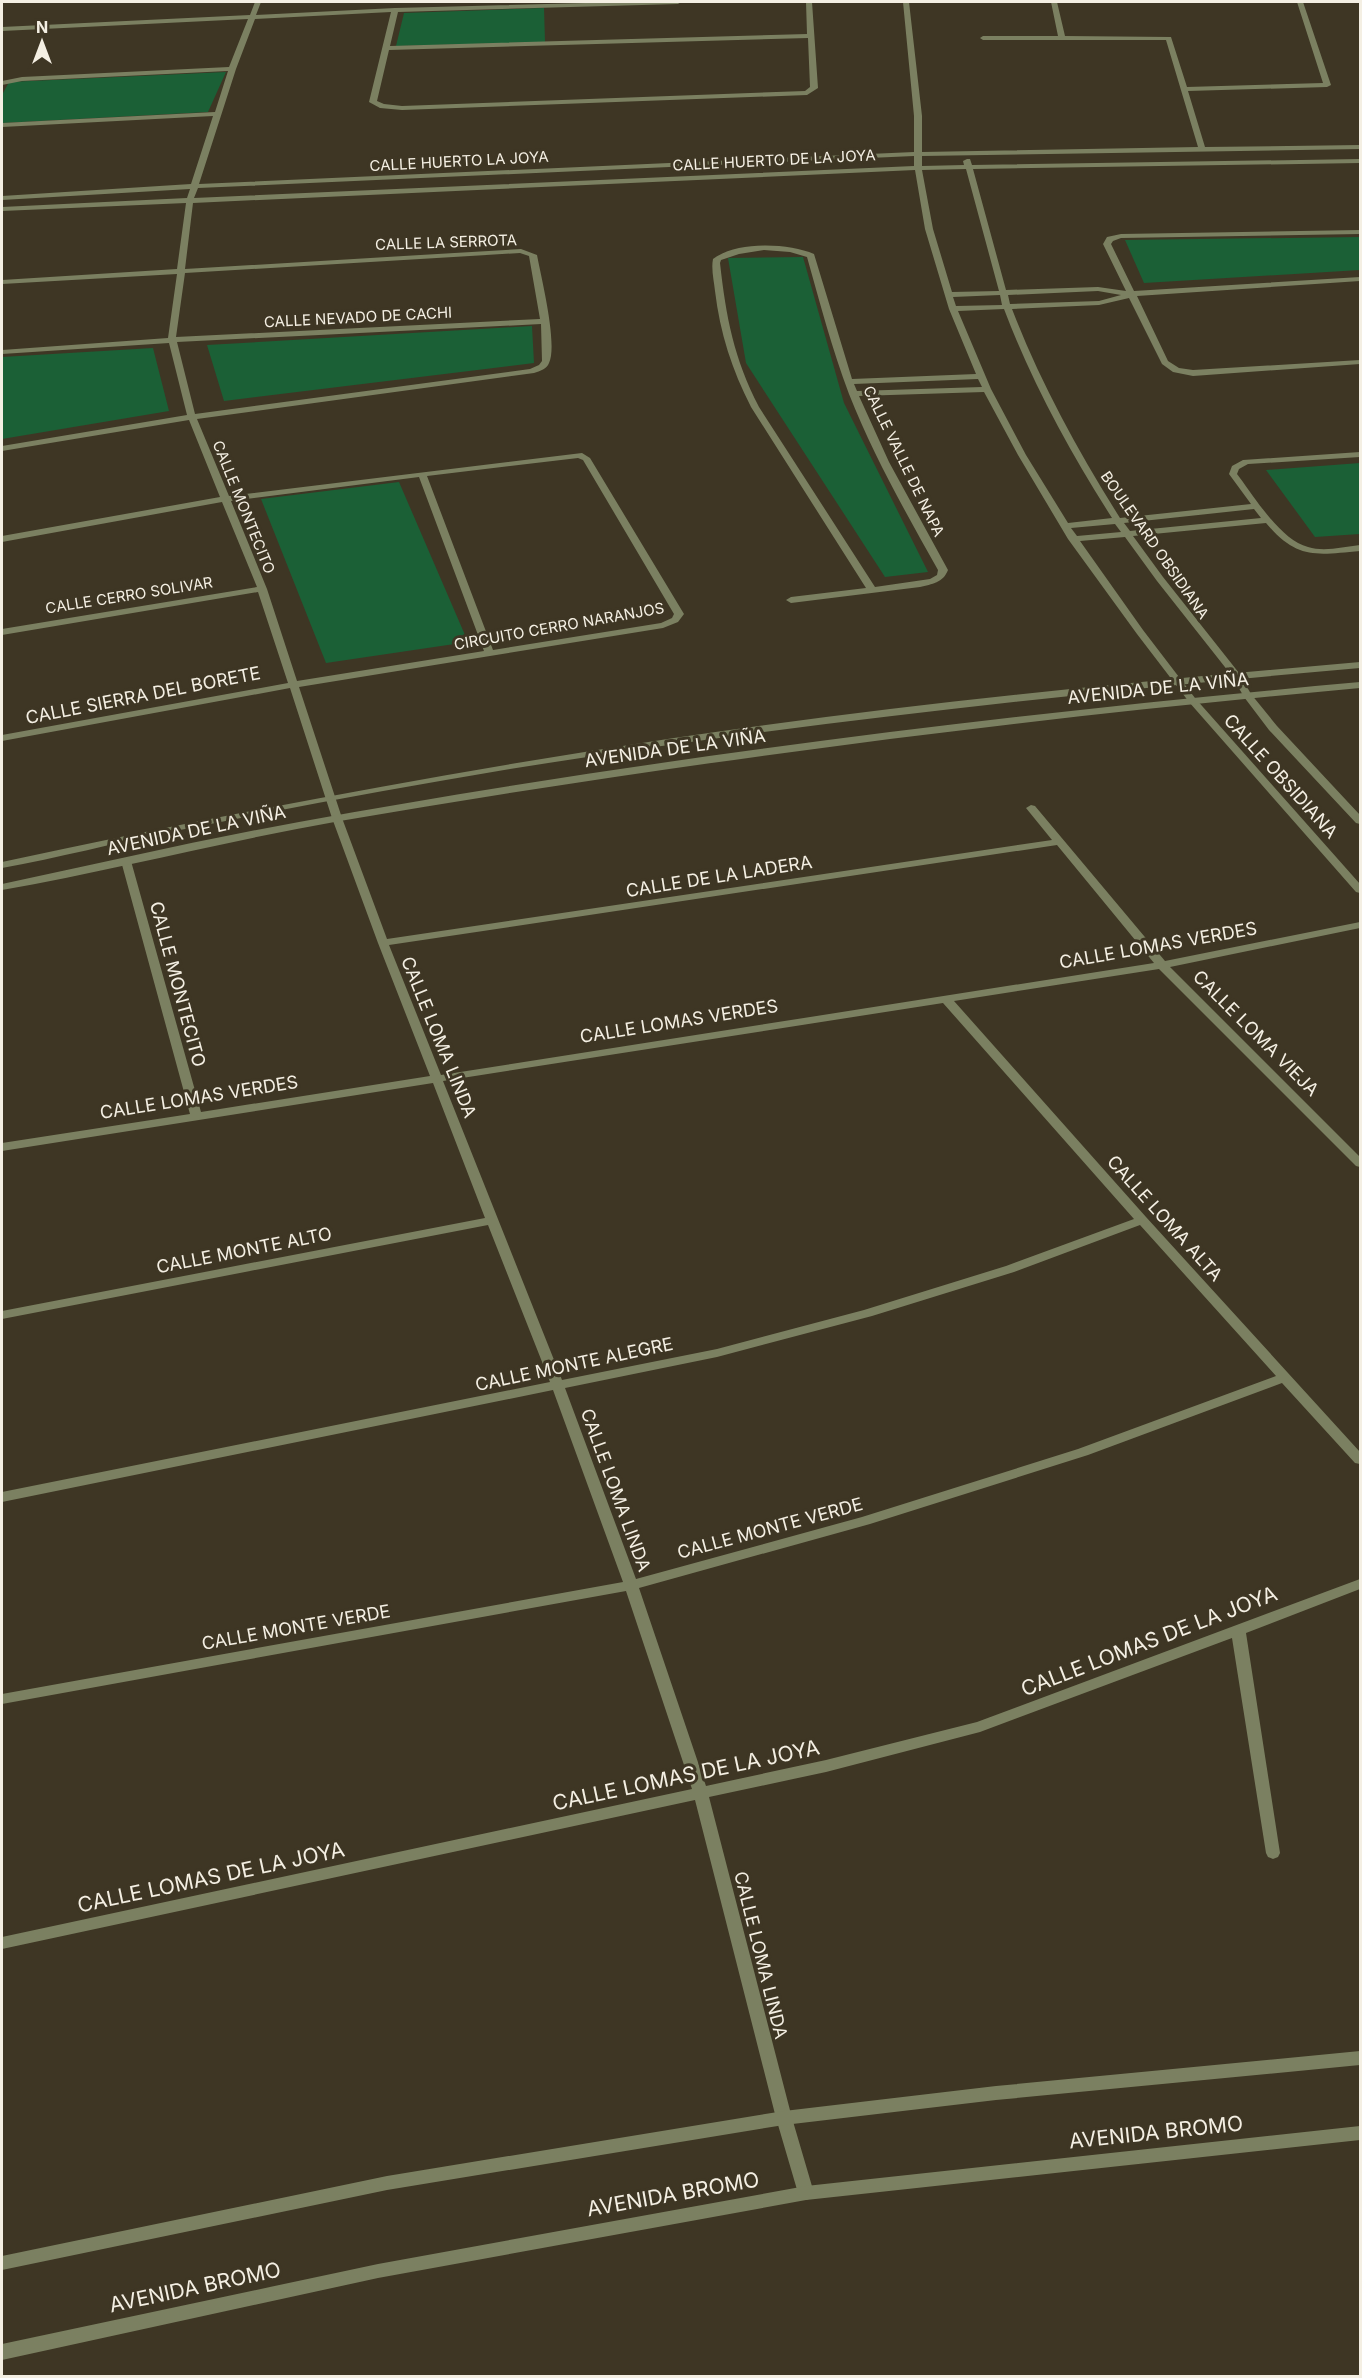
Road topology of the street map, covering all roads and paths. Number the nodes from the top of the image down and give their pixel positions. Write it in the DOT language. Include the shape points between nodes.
graph roads {
  1 [pos="258,2"];
  2 [pos="678,2"];
  3 [pos="809,2"];
  4 [pos="906,2"];
  5 [pos="1054,2"];
  6 [pos="1300,2"];
  7 [pos="395,10"];
  8 [pos="253,16"];
  9 [pos="2,28"];
  10 [pos="811,36"];
  11 [pos="1062,37"];
  12 [pos="983,38"];
  13 [pos="385,48"];
  14 [pos="232,69"];
  15 [pos="2,83"];
  16 [pos="1184,88"];
  17 [pos="217,114"];
  18 [pos="2,125"];
  19 [pos="1360,147"];
  20 [pos="1202,150"];
  21 [pos="917,154"];
  22 [pos="965,154"];
  23 [pos="1360,161"];
  24 [pos="969,167"];
  25 [pos="918,168"];
  26 [pos="194,186"];
  27 [pos="2,198"];
  28 [pos="190,200"];
  29 [pos="2,209"];
  30 [pos="1360,231"];
  31 [pos="181,270"];
  32 [pos="1360,279"];
  33 [pos="2,282"];
  34 [pos="1002,293"];
  35 [pos="1131,294"];
  36 [pos="949,296"];
  37 [pos="1007,307"];
  38 [pos="953,309"];
  39 [pos="544,321"];
  40 [pos="172,340"];
  41 [pos="2,352"];
  42 [pos="1360,362"];
  43 [pos="981,376"];
  44 [pos="849,382"];
  45 [pos="987,389"];
  46 [pos="854,394"];
  47 [pos="192,417"];
  48 [pos="2,449"];
  49 [pos="1360,454"];
  50 [pos="422,474"];
  51 [pos="224,499"];
  52 [pos="1258,506"];
  53 [pos="1269,520"];
  54 [pos="1118,521"];
  55 [pos="1065,526"];
  56 [pos="1127,534"];
  57 [pos="2,539"];
  58 [pos="1074,539"];
  59 [pos="1360,548"];
  60 [pos="262,589"];
  61 [pos="872,590"];
  62 [pos="791,600"];
  63 [pos="2,632"];
  64 [pos="490,654"];
  65 [pos="1360,665"];
  66 [pos="1236,675"];
  67 [pos="1179,681"];
  68 [pos="291,685"];
  69 [pos="1360,685"];
  70 [pos="1247,695"];
  71 [pos="1192,700"];
  72 [pos="2,738"];
  73 [pos="331,799"];
  74 [pos="1031,808"];
  75 [pos="337,818"];
  76 [pos="1360,821"];
  77 [pos="1059,842"];
  78 [pos="126,861"];
  79 [pos="2,865"];
  80 [pos="2,887"];
  81 [pos="1360,890"];
  82 [pos="1360,925"];
  83 [pos="383,943"];
  84 [pos="1162,965"];
  85 [pos="945,998"];
  86 [pos="436,1077"];
  87 [pos="196,1116"];
  88 [pos="2,1147"];
  89 [pos="1360,1163"];
  90 [pos="493,1220"];
  91 [pos="1142,1220"];
  92 [pos="2,1315"];
  93 [pos="1285,1377"];
  94 [pos="558,1386"];
  95 [pos="1360,1460"];
  96 [pos="2,1497"];
  97 [pos="1360,1584"];
  98 [pos="631,1585"];
  99 [pos="1238,1629"];
  100 [pos="2,1699"];
  101 [pos="701,1793"];
  102 [pos="1273,1853"];
  103 [pos="2,1943"];
  104 [pos="1360,2058"];
  105 [pos="784,2118"];
  106 [pos="1360,2133"];
  107 [pos="806,2193"];
  108 [pos="2,2263"];
  109 [pos="2,2352"];
  1 -- 8 [label="street, CALLE MONTECITO"];
  2 -- 7 [label="street"];
  3 -- 10 [label="street"];
  4 -- 21 [label="street" via="918,116"];
  5 -- 11 [label="street"];
  6 -- 16 [label="street" via="1327,85"];
  7 -- 8 [label="street"];
  7 -- 13 [label="street"];
  8 -- 9 [label="street"];
  8 -- 14 [label="street, CALLE MONTECITO"];
  10 -- 13 [label="street"];
  10 -- 13 [label="street" via="814,88 807,93 414,108 373,102"];
  11 -- 12 [label="street"];
  11 -- 16 [label="street" via="1169,38"];
  14 -- 15 [label="street"];
  14 -- 17 [label="street, CALLE MONTECITO"];
  16 -- 20 [label="street"];
  17 -- 18 [label="street"];
  17 -- 26 [label="street, CALLE MONTECITO"];
  19 -- 20 [label="street, CALLE HUERTO LA JOYA"];
  20 -- 22 [label="street, CALLE HUERTO LA JOYA"];
  21 -- 22 [label="street, CALLE HUERTO LA JOYA"];
  21 -- 25 [label="street"];
  21 -- 26 [label="street, CALLE HUERTO LA JOYA"];
  22 -- 24 [label="street, BOULEVARD OBSIDIANA"];
  23 -- 24 [label="street, CALLE HUERTO DE LA JOYA"];
  24 -- 25 [label="street, CALLE HUERTO DE LA JOYA"];
  24 -- 34 [label="street, BOULEVARD OBSIDIANA"];
  25 -- 28 [label="street, CALLE HUERTO DE LA JOYA"];
  25 -- 36 [label="street" via="929,229"];
  26 -- 27 [label="street, CALLE HUERTO LA JOYA"];
  26 -- 28 [label="street, CALLE MONTECITO"];
  28 -- 29 [label="street"];
  28 -- 31 [label="street, CALLE MONTECITO"];
  30 -- 35 [label="street" via="1110,239 1107,244"];
  31 -- 33 [label="street"];
  31 -- 39 [label="street, CALLE LA SERROTA" via="521,251 533,255"];
  31 -- 40 [label="street, CALLE MONTECITO"];
  32 -- 35 [label="street"];
  34 -- 35 [label="street" via="1098,289"];
  34 -- 36 [label="street"];
  34 -- 37 [label="street, BOULEVARD OBSIDIANA"];
  35 -- 37 [label="street" via="1099,303"];
  35 -- 42 [label="street" via="1165,362 1176,370 1193,373"];
  36 -- 38 [label="street"];
  37 -- 38 [label="street"];
  37 -- 54 [label="street, BOULEVARD OBSIDIANA" via="1051,408"];
  38 -- 43 [label="street"];
  39 -- 40 [label="street, CALLE NEVADO DE CACHI"];
  39 -- 47 [label="street, CALLE LA SERROTA" via="546,360 542,367 531,371"];
  40 -- 41 [label="street, CALLE NEVADO DE CACHI"];
  40 -- 47 [label="street, CALLE MONTECITO"];
  43 -- 44 [label="street"];
  43 -- 45 [label="street"];
  44 -- 46 [label="street, CALLE VALLE DE NAPA"];
  44 -- 61 [label="street, CALLE VALLE DE NAPA" via="811,256 773,249 738,252 717,259 721,315 739,378"];
  45 -- 46 [label="street"];
  45 -- 55 [label="street"];
  46 -- 61 [label="street, CALLE VALLE DE NAPA" via="870,433 943,570 933,581"];
  47 -- 48 [label="street"];
  47 -- 51 [label="street, CALLE MONTECITO"];
  49 -- 52 [label="street" via="1246,462 1235,468 1233,474"];
  50 -- 51 [label="street, CIRCUITO CERRO NARANJOS"];
  50 -- 64 [label="street"];
  50 -- 64 [label="street, CIRCUITO CERRO NARANJOS" via="565,456 586,458 679,614 663,625"];
  51 -- 57 [label="street"];
  51 -- 60 [label="street, CALLE MONTECITO"];
  52 -- 53 [label="street"];
  52 -- 54 [label="street"];
  53 -- 56 [label="street"];
  53 -- 59 [label="street" via="1292,545 1305,550"];
  54 -- 55 [label="street"];
  54 -- 56 [label="street, BOULEVARD OBSIDIANA"];
  55 -- 58 [label="street"];
  56 -- 58 [label="street"];
  56 -- 66 [label="street, BOULEVARD OBSIDIANA"];
  58 -- 67 [label="street"];
  60 -- 63 [label="street, CALLE CERRO SOLIVAR"];
  60 -- 68 [label="street, CALLE MONTECITO"];
  61 -- 62 [label="street, CALLE VALLE DE NAPA"];
  64 -- 68 [label="street, CIRCUITO CERRO NARANJOS"];
  65 -- 66 [label="street, AVENIDA DE LA VIÑA"];
  66 -- 67 [label="street, AVENIDA DE LA VIÑA"];
  66 -- 70 [label="street, CALLE OBSIDIANA"];
  67 -- 71 [label="street, CALLE OBSIDIANA"];
  67 -- 73 [label="street, AVENIDA DE LA VIÑA" via="953,704 730,733 546,760"];
  68 -- 72 [label="street, CALLE SIERRA DEL BORETE"];
  68 -- 73 [label="street, CALLE MONTECITO"];
  69 -- 70 [label="street, AVENIDA DE LA VIÑA"];
  70 -- 71 [label="street, AVENIDA DE LA VIÑA"];
  70 -- 76 [label="street, CALLE OBSIDIANA"];
  71 -- 75 [label="street, AVENIDA DE LA VIÑA" via="795,747"];
  71 -- 81 [label="street, CALLE OBSIDIANA"];
  73 -- 75 [label="street, CALLE MONTECITO"];
  73 -- 79 [label="street, AVENIDA DE LA VIÑA"];
  74 -- 77 [label="street, CALLE LOMA VIEJA"];
  75 -- 78 [label="street, AVENIDA DE LA VIÑA"];
  75 -- 83 [label="street, CALLE LOMA LINDA"];
  77 -- 83 [label="street, CALLE DE LA LADERA"];
  77 -- 84 [label="street, CALLE LOMA VIEJA"];
  78 -- 80 [label="street, AVENIDA DE LA VIÑA"];
  78 -- 87 [label="street, CALLE MONTECITO"];
  82 -- 84 [label="street, CALLE LOMAS VERDES"];
  83 -- 86 [label="street, CALLE LOMA LINDA"];
  84 -- 85 [label="street, CALLE LOMAS VERDES"];
  84 -- 89 [label="street, CALLE LOMA VIEJA"];
  85 -- 86 [label="street, CALLE LOMAS VERDES"];
  85 -- 91 [label="street, CALLE LOMA ALTA"];
  86 -- 87 [label="street, CALLE LOMAS VERDES"];
  86 -- 90 [label="street, CALLE LOMA LINDA"];
  87 -- 88 [label="street, CALLE LOMAS VERDES"];
  90 -- 92 [label="street, CALLE MONTE ALTO"];
  90 -- 94 [label="street, CALLE LOMA LINDA"];
  91 -- 93 [label="street, CALLE LOMA ALTA"];
  91 -- 94 [label="street, CALLE MONTE ALEGRE" via="1011,1269 868,1313 717,1353"];
  93 -- 95 [label="street, CALLE LOMA ALTA"];
  93 -- 98 [label="street, CALLE MONTE VERDE" via="1083,1452 854,1524"];
  94 -- 96 [label="street, CALLE MONTE ALEGRE"];
  94 -- 98 [label="street, CALLE LOMA LINDA"];
  97 -- 99 [label="street, CALLE LOMAS DE LA JOYA"];
  98 -- 100 [label="street, CALLE MONTE VERDE"];
  98 -- 101 [label="street, CALLE LOMA LINDA"];
  99 -- 101 [label="street, CALLE LOMAS DE LA JOYA" via="980,1727"];
  99 -- 102 [label="street"];
  101 -- 103 [label="street, CALLE LOMAS DE LA JOYA"];
  101 -- 105 [label="street, CALLE LOMA LINDA"];
  104 -- 105 [label="street" via="996,2092"];
  105 -- 107 [label="street, CALLE LOMA LINDA"];
  105 -- 108 [label="street" via="387,2183"];
  106 -- 107 [label="street, AVENIDA BROMO"];
  107 -- 109 [label="street, AVENIDA BROMO" via="378,2271"];
}
